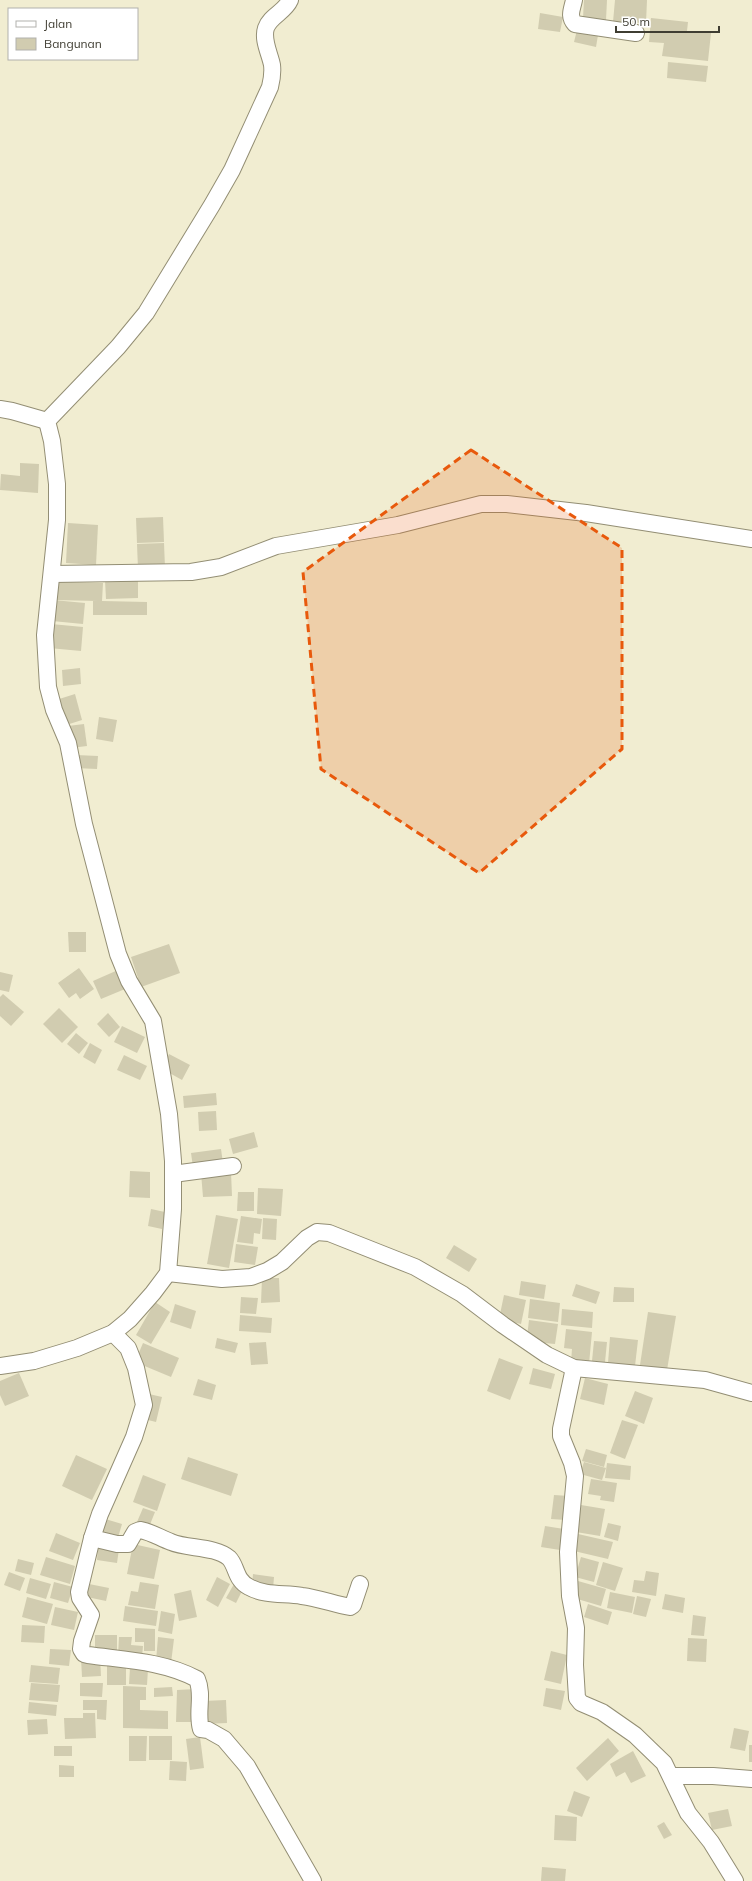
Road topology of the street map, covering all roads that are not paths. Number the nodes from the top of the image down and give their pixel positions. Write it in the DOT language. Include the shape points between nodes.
graph roads {
  1 [pos="290,0"];
  2 [pos="574,0"];
  3 [pos="636,33"];
  4 [pos="0,409"];
  5 [pos="47,421"];
  6 [pos="752,539"];
  7 [pos="52,574"];
  8 [pos="233,1166"];
  9 [pos="173,1174"];
  10 [pos="168,1272"];
  11 [pos="113,1333"];
  12 [pos="0,1366"];
  13 [pos="574,1368"];
  14 [pos="752,1393"];
  15 [pos="92,1538"];
  16 [pos="360,1584"];
  17 [pos="672,1776"];
  18 [pos="752,1779"];
  19 [pos="313,1881"];
  20 [pos="734,1881"];
  1 -- 5 [label="street" via="265,30 273,74 270,87 232,170 168,277 133,329"];
  2 -- 3 [label="street" via="571,14 575,24"];
  4 -- 5 [label="street"];
  5 -- 7 [label="street" via="57,484"];
  6 -- 7 [label="street" via="586,513 507,504 481,504 405,523 276,546 206,570"];
  7 -- 9 [label="street" via="46,635 50,693 68,743 84,824 118,954 153,1021 168,1114"];
  8 -- 9 [label="street"];
  9 -- 10 [label="street"];
  10 -- 11 [label="street" via="138,1311"];
  10 -- 13 [label="street" via="222,1279 251,1278 282,1262 307,1238 318,1232 329,1234 415,1267 462,1294 547,1354"];
  11 -- 12 [label="street" via="78,1348 34,1361"];
  11 -- 15 [label="street" via="128,1348 136,1368 144,1405 134,1437"];
  13 -- 14 [label="street" via="705,1380"];
  13 -- 17 [label="street" via="561,1436 575,1476 568,1552 570,1596 576,1628 577,1698 581,1703 602,1712 635,1735 664,1763"];
  15 -- 16 [label="street" via="123,1545 128,1544 135,1532 140,1530 175,1544 207,1549 227,1557 233,1562 237,1576 247,1586 259,1592 302,1596 350,1607"];
  15 -- 19 [label="street" via="79,1592 91,1615 81,1644 82,1652 178,1670 196,1679 201,1695 201,1730 208,1730 224,1739 247,1766"];
  17 -- 18 [label="street"];
  17 -- 20 [label="street" via="688,1813 711,1842"];
}
